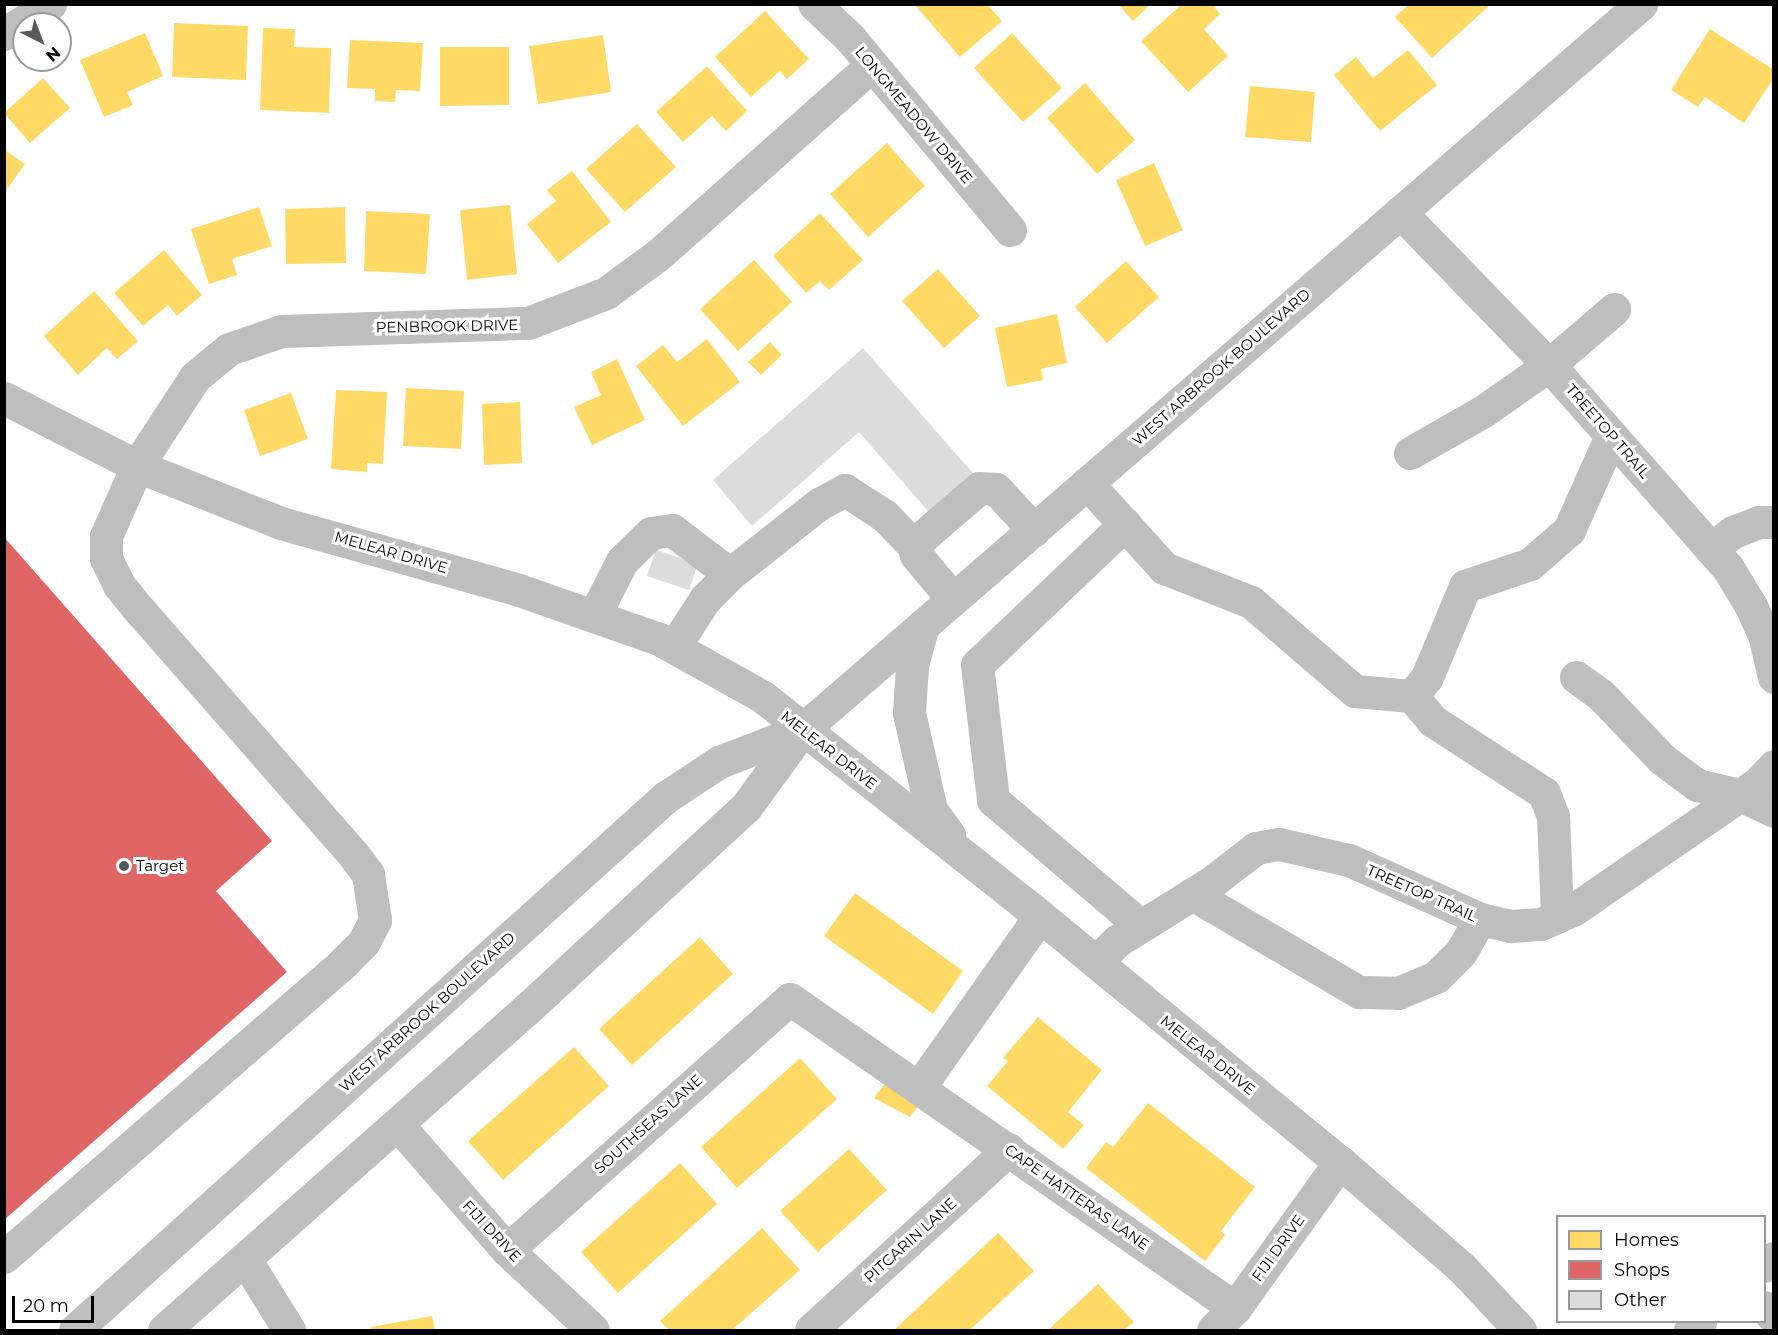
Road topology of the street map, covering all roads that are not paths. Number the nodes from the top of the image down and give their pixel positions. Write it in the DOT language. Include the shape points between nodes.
graph roads {
  1 [pos="50,4"];
  2 [pos="814,4"];
  3 [pos="1641,4"];
  4 [pos="4,34"];
  5 [pos="872,65"];
  6 [pos="1400,212"];
  7 [pos="1010,230"];
  8 [pos="1614,309"];
  9 [pos="1549,365"];
  10 [pos="4,398"];
  11 [pos="1611,436"];
  12 [pos="1410,453"];
  13 [pos="137,466"];
  14 [pos="1088,483"];
  15 [pos="1773,522"];
  16 [pos="1125,524"];
  17 [pos="1034,530"];
  18 [pos="913,545"];
  19 [pos="1712,549"];
  20 [pos="730,574"];
  21 [pos="952,599"];
  22 [pos="594,616"];
  23 [pos="923,625"];
  24 [pos="674,647"];
  25 [pos="1576,677"];
  26 [pos="1773,677"];
  27 [pos="1412,696"];
  28 [pos="802,730"];
  29 [pos="1773,766"];
  30 [pos="1740,795"];
  31 [pos="1773,811"];
  32 [pos="965,855"];
  33 [pos="1192,894"];
  34 [pos="1040,916"];
  35 [pos="1557,917"];
  36 [pos="1480,919"];
  37 [pos="1141,926"];
  38 [pos="1096,962"];
  39 [pos="790,999"];
  40 [pos="920,1086"];
  41 [pos="398,1125"];
  42 [pos="1009,1149"];
  43 [pos="1340,1162"];
  44 [pos="507,1250"];
  45 [pos="4,1257"];
  46 [pos="245,1259"];
  47 [pos="1224,1319"];
  48 [pos="75,1330"];
  49 [pos="164,1330"];
  50 [pos="289,1330"];
  51 [pos="593,1330"];
  52 [pos="811,1330"];
  53 [pos="1520,1330"];
  1 -- 4 [label="street"];
  2 -- 5 [label="street, LONGMEADOW DRIVE"];
  3 -- 6 [label="street, WEST ARBROOK BOULEVARD"];
  5 -- 7 [label="street, LONGMEADOW DRIVE"];
  5 -- 13 [label="street, PENBROOK DRIVE" via="658,255 606,292 528,323 312,328 282,331 229,349 195,377"];
  6 -- 9 [label="street, TREETOP TRAIL"];
  6 -- 14 [label="street, WEST ARBROOK BOULEVARD"];
  8 -- 9 [label="street"];
  9 -- 11 [label="street, TREETOP TRAIL"];
  9 -- 12 [label="street" via="1482,412"];
  10 -- 13 [label="street, MELEAR DRIVE"];
  11 -- 19 [label="street, TREETOP TRAIL"];
  11 -- 27 [label="street" via="1569,530 1530,564 1466,586 1427,677"];
  13 -- 22 [label="street, MELEAR DRIVE" via="281,523 519,590"];
  13 -- 45 [label="street, PENBROOK DRIVE" via="106,536 106,558 119,585 353,854 368,874 375,920 363,943 344,962"];
  14 -- 16 [label="street"];
  14 -- 17 [label="street, WEST ARBROOK BOULEVARD"];
  15 -- 19 [label="street" via="1759,522 1733,532"];
  16 -- 27 [label="street" via="1164,568 1251,602 1355,691"];
  16 -- 37 [label="street" via="977,665 993,800"];
  17 -- 18 [label="street" via="996,489 979,488"];
  17 -- 21 [label="street, WEST ARBROOK BOULEVARD"];
  18 -- 20 [label="street" via="870,504 845,490 819,504"];
  18 -- 21 [label="street" via="916,555"];
  19 -- 26 [label="street, TREETOP TRAIL" via="1751,606 1765,638"];
  20 -- 22 [label="street" via="672,530 651,533 622,561"];
  20 -- 24 [label="street" via="705,599"];
  21 -- 23 [label="street, WEST ARBROOK BOULEVARD"];
  22 -- 24 [label="street, MELEAR DRIVE"];
  23 -- 28 [label="street, WEST ARBROOK BOULEVARD"];
  23 -- 32 [label="street" via="912,665 909,713 916,757 931,810"];
  24 -- 28 [label="street, MELEAR DRIVE" via="763,697"];
  25 -- 30 [label="street" via="1601,695 1662,759 1697,785"];
  27 -- 35 [label="street" via="1434,721 1544,793 1553,816"];
  28 -- 32 [label="street, MELEAR DRIVE"];
  28 -- 41 [label="street, WEST ARBROOK BOULEVARD" via="746,807"];
  28 -- 48 [label="street, WEST ARBROOK BOULEVARD" via="719,762 666,797"];
  29 -- 30 [label="street, TREETOP TRAIL"];
  30 -- 31 [label="street"];
  30 -- 35 [label="street, TREETOP TRAIL" via="1573,910"];
  32 -- 34 [label="street, MELEAR DRIVE"];
  33 -- 36 [label="street, TREETOP TRAIL" via="1256,848 1279,844 1349,860"];
  33 -- 36 [label="street" via="1359,992 1398,993 1436,977 1461,952"];
  33 -- 37 [label="street, TREETOP TRAIL"];
  34 -- 38 [label="street, MELEAR DRIVE"];
  34 -- 40 [label="street"];
  35 -- 36 [label="street, TREETOP TRAIL" via="1541,924 1511,926"];
  37 -- 38 [label="street, TREETOP TRAIL" via="1116,941"];
  38 -- 43 [label="street, MELEAR DRIVE"];
  39 -- 40 [label="street, CAPE HATTERAS LANE"];
  39 -- 44 [label="street, SOUTHSEAS LANE"];
  40 -- 42 [label="street, CAPE HATTERAS LANE"];
  41 -- 44 [label="street, FIJI DRIVE"];
  41 -- 46 [label="street, WEST ARBROOK BOULEVARD"];
  42 -- 47 [label="street, CAPE HATTERAS LANE"];
  42 -- 52 [label="street, PITCARIN LANE"];
  43 -- 47 [label="street, FIJI DRIVE"];
  43 -- 53 [label="street, MELEAR DRIVE" via="1462,1268"];
  44 -- 51 [label="street, FIJI DRIVE"];
  46 -- 49 [label="street, WEST ARBROOK BOULEVARD"];
  46 -- 50 [label="street"];
}
